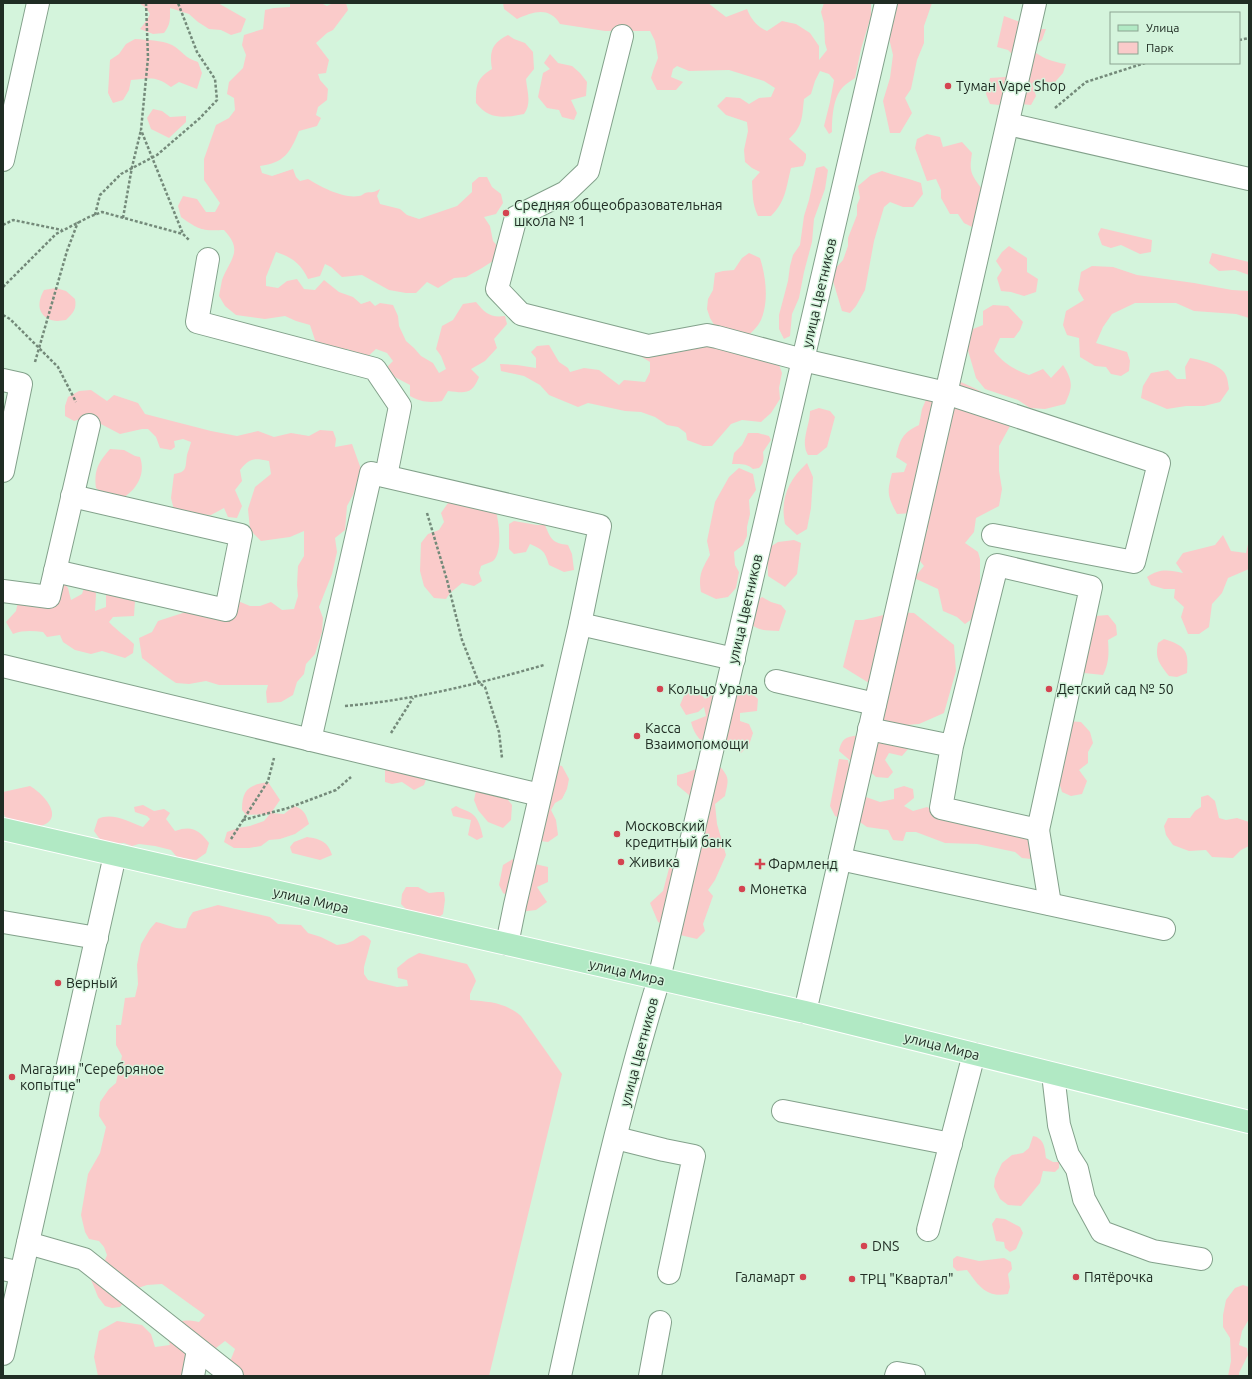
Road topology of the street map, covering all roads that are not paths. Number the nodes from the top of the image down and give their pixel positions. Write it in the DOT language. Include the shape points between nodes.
graph roads {
  1 [pos="38,3"];
  2 [pos="886,3"];
  3 [pos="1035,3"];
  4 [pos="622,36"];
  5 [pos="1008,124"];
  6 [pos="3,160"];
  7 [pos="1249,179"];
  8 [pos="208,259"];
  9 [pos="804,360"];
  10 [pos="12,382"];
  11 [pos="946,393"];
  12 [pos="89,426"];
  13 [pos="3,471"];
  14 [pos="386,476"];
  15 [pos="72,496"];
  16 [pos="993,535"];
  17 [pos="55,571"];
  18 [pos="3,592"];
  19 [pos="580,624"];
  20 [pos="734,658"];
  21 [pos="3,666"];
  22 [pos="776,681"];
  23 [pos="875,704"];
  24 [pos="869,729"];
  25 [pos="310,740"];
  26 [pos="952,746"];
  27 [pos="540,795"];
  28 [pos="3,829"];
  29 [pos="1038,830"];
  30 [pos="115,855"];
  31 [pos="840,859"];
  32 [pos="1050,904"];
  33 [pos="3,922"];
  34 [pos="1164,930"];
  35 [pos="97,938"];
  36 [pos="507,944"];
  37 [pos="659,979"];
  38 [pos="805,1012"];
  39 [pos="974,1054"];
  40 [pos="1053,1074"];
  41 [pos="783,1111"];
  42 [pos="1249,1122"];
  43 [pos="616,1138"];
  44 [pos="951,1144"];
  45 [pos="928,1230"];
  46 [pos="28,1243"];
  47 [pos="1201,1259"];
  48 [pos="12,1271"];
  49 [pos="669,1272"];
  50 [pos="660,1322"];
  51 [pos="198,1350"];
  52 [pos="3,1354"];
  53 [pos="192,1376"];
  54 [pos="232,1376"];
  55 [pos="560,1376"];
  56 [pos="650,1376"];
  57 [pos="896,1376"];
  58 [pos="914,1376"];
  1 -- 6 [label="street"];
  2 -- 9 [label="street, улица Цветников"];
  3 -- 5 [label="street"];
  4 -- 9 [label="street" via="588,171 566,192 516,218 497,289 521,314 648,346 707,335"];
  5 -- 7 [label="street"];
  5 -- 11 [label="street"];
  8 -- 14 [label="street" via="197,322 375,369 400,406"];
  9 -- 11 [label="street"];
  9 -- 20 [label="street, улица Цветников"];
  10 -- 13 [label="street"];
  11 -- 16 [label="street" via="1159,463 1134,562"];
  11 -- 23 [label="street"];
  12 -- 15 [label="street"];
  14 -- 19 [label="street" via="600,526"];
  14 -- 25 [label="street" via="371,473"];
  15 -- 17 [label="street"];
  15 -- 17 [label="street" via="241,535 226,610"];
  17 -- 18 [label="street" via="49,596"];
  19 -- 20 [label="street"];
  19 -- 27 [label="street"];
  20 -- 37 [label="street, улица Цветников"];
  21 -- 25 [label="street"];
  22 -- 23 [label="street"];
  23 -- 24 [label="street"];
  24 -- 26 [label="street"];
  24 -- 31 [label="street"];
  25 -- 27 [label="street"];
  26 -- 29 [label="street" via="941,808"];
  26 -- 29 [label="street" via="997,565 1091,587"];
  27 -- 36 [label="street"];
  28 -- 30 [label="main road, улица Мира"];
  29 -- 32 [label="street"];
  30 -- 35 [label="street"];
  30 -- 36 [label="main road, улица Мира"];
  31 -- 32 [label="street"];
  31 -- 38 [label="street"];
  32 -- 34 [label="street"];
  33 -- 35 [label="street"];
  35 -- 46 [label="street"];
  36 -- 37 [label="main road, улица Мира"];
  37 -- 38 [label="main road, улица Мира"];
  37 -- 43 [label="street, улица Цветников"];
  38 -- 39 [label="main road, улица Мира"];
  39 -- 40 [label="main road, улица Мира"];
  39 -- 44 [label="street"];
  40 -- 42 [label="main road, улица Мира"];
  40 -- 47 [label="street" via="1059,1126 1068,1155 1077,1169 1084,1198 1102,1232 1152,1251"];
  41 -- 44 [label="street"];
  43 -- 49 [label="street" via="694,1156"];
  43 -- 55 [label="street, улица Цветников"];
  44 -- 45 [label="street"];
  46 -- 48 [label="street"];
  46 -- 51 [label="street" via="84,1259"];
  48 -- 52 [label="street"];
  50 -- 56 [label="street"];
  51 -- 53 [label="street"];
  51 -- 54 [label="street"];
  57 -- 58 [label="street" via="896,1373"];
}
